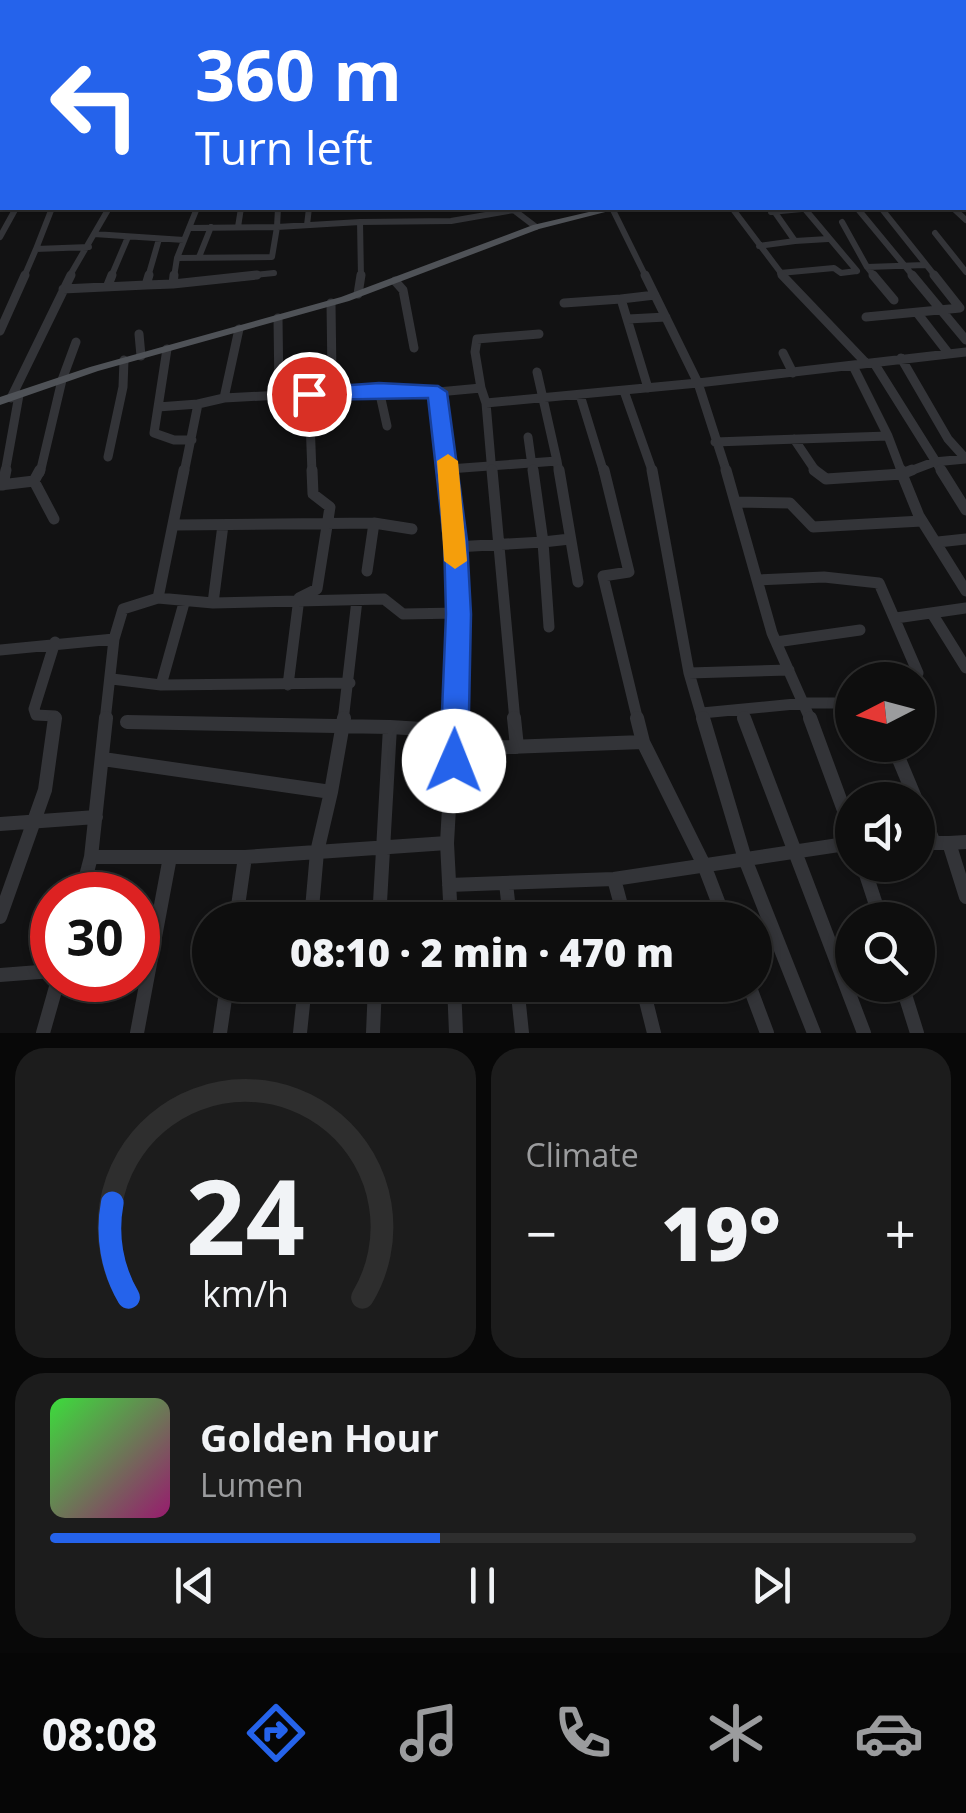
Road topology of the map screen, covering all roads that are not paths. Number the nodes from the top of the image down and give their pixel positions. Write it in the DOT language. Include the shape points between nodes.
graph roads {
  1 [pos="15,210"];
  2 [pos="51,210"];
  3 [pos="108,210"];
  4 [pos="196,210"];
  5 [pos="241,210"];
  6 [pos="278,210"];
  7 [pos="309,210"];
  8 [pos="506,210"];
  9 [pos="513,210"];
  10 [pos="606,210"];
  11 [pos="615,210"];
  12 [pos="733,210"];
  13 [pos="788,210"];
  14 [pos="806,210"];
  15 [pos="859,210"];
  16 [pos="883,210"];
  17 [pos="360,222"];
  18 [pos="842,222"];
  19 [pos="307,225"];
  20 [pos="211,227"];
  21 [pos="277,227"];
  22 [pos="536,227"];
  23 [pos="188,228"];
  24 [pos="238,228"];
  25 [pos="935,233"];
  26 [pos="94,234"];
  27 [pos="128,237"];
  28 [pos="0,238"];
  29 [pos="159,239"];
  30 [pos="828,239"];
  31 [pos="184,240"];
  32 [pos="795,241"];
  33 [pos="759,246"];
  34 [pos="89,247"];
  35 [pos="36,249"];
  36 [pos="199,257"];
  37 [pos="177,258"];
  38 [pos="926,264"];
  39 [pos="902,266"];
  40 [pos="866,267"];
  41 [pos="966,272"];
  42 [pos="274,273"];
  43 [pos="780,273"];
  44 [pos="395,281"];
  45 [pos="174,284"];
  46 [pos="108,285"];
  47 [pos="146,285"];
  48 [pos="63,289"];
  49 [pos="358,294"];
  50 [pos="655,296"];
  51 [pos="621,299"];
  52 [pos="894,300"];
  53 [pos="331,303"];
  54 [pos="564,303"];
  55 [pos="938,310"];
  56 [pos="964,310"];
  57 [pos="918,314"];
  58 [pos="666,317"];
  59 [pos="866,317"];
  60 [pos="278,318"];
  61 [pos="628,319"];
  62 [pos="238,329"];
  63 [pos="0,332"];
  64 [pos="139,334"];
  65 [pos="539,334"];
  66 [pos="966,340"];
  67 [pos="76,342"];
  68 [pos="167,348"];
  69 [pos="414,348"];
  70 [pos="783,352"];
  71 [pos="966,352"];
  72 [pos="949,354"];
  73 [pos="142,356"];
  74 [pos="901,358"];
  75 [pos="124,360"];
  76 [pos="870,363"];
  77 [pos="854,366"];
  78 [pos="536,372"];
  79 [pos="793,372"];
  80 [pos="62,380"];
  81 [pos="698,383"];
  82 [pos="482,388"];
  83 [pos="648,388"];
  84 [pos="379,390"];
  85 [pos="624,391"];
  86 [pos="438,392"];
  87 [pos="309,394"];
  88 [pos="580,394"];
  89 [pos="279,395"];
  90 [pos="10,398"];
  91 [pos="224,398"];
  92 [pos="543,398"];
  93 [pos="486,403"];
  94 [pos="198,404"];
  95 [pos="158,407"];
  96 [pos="387,426"];
  97 [pos="888,436"];
  98 [pos="528,438"];
  99 [pos="192,440"];
  100 [pos="794,440"];
  101 [pos="714,442"];
  102 [pos="108,456"];
  103 [pos="966,459"];
  104 [pos="557,460"];
  105 [pos="934,462"];
  106 [pos="532,463"];
  107 [pos="492,466"];
  108 [pos="449,469"];
  109 [pos="902,474"];
  110 [pos="34,481"];
  111 [pos="2,485"];
  112 [pos="736,502"];
  113 [pos="966,510"];
  114 [pos="54,519"];
  115 [pos="922,520"];
  116 [pos="374,524"];
  117 [pos="223,525"];
  118 [pos="327,525"];
  119 [pos="175,526"];
  120 [pos="412,529"];
  121 [pos="966,538"];
  122 [pos="570,540"];
  123 [pos="544,542"];
  124 [pos="938,542"];
  125 [pos="498,546"];
  126 [pos="455,547"];
  127 [pos="366,571"];
  128 [pos="757,580"];
  129 [pos="578,582"];
  130 [pos="966,591"];
  131 [pos="158,598"];
  132 [pos="300,598"];
  133 [pos="357,600"];
  134 [pos="184,602"];
  135 [pos="213,603"];
  136 [pos="966,608"];
  137 [pos="458,614"];
  138 [pos="933,615"];
  139 [pos="896,618"];
  140 [pos="549,627"];
  141 [pos="860,630"];
  142 [pos="114,639"];
  143 [pos="55,642"];
  144 [pos="776,642"];
  145 [pos="0,650"];
  146 [pos="914,662"];
  147 [pos="966,668"];
  148 [pos="789,670"];
  149 [pos="690,673"];
  150 [pos="112,679"];
  151 [pos="350,682"];
  152 [pos="161,684"];
  153 [pos="288,685"];
  154 [pos="804,703"];
  155 [pos="835,704"];
  156 [pos="742,710"];
  157 [pos="702,713"];
  158 [pos="127,722"];
  159 [pos="343,725"];
  160 [pos="390,728"];
  161 [pos="454,732"];
  162 [pos="643,742"];
  163 [pos="517,747"];
  164 [pos="454,749"];
  165 [pos="103,759"];
  166 [pos="835,786"];
  167 [pos="331,792"];
  168 [pos="96,818"];
  169 [pos="34,822"];
  170 [pos="0,824"];
  171 [pos="935,832"];
  172 [pos="966,842"];
  173 [pos="447,843"];
  174 [pos="935,843"];
  175 [pos="942,843"];
  176 [pos="835,845"];
  177 [pos="382,848"];
  178 [pos="796,851"];
  179 [pos="317,852"];
  180 [pos="91,856"];
  181 [pos="170,857"];
  182 [pos="245,857"];
  183 [pos="745,859"];
  184 [pos="704,865"];
  185 [pos="87,872"];
  186 [pos="614,879"];
  187 [pos="506,883"];
  188 [pos="449,885"];
  189 [pos="966,897"];
  190 [pos="239,902"];
  191 [pos="313,902"];
  192 [pos="380,902"];
  193 [pos="450,902"];
  194 [pos="508,902"];
  195 [pos="620,902"];
  196 [pos="718,902"];
  197 [pos="0,916"];
  198 [pos="30,973"];
  199 [pos="0,975"];
  200 [pos="52,1002"];
  201 [pos="225,1002"];
  202 [pos="303,1002"];
  203 [pos="375,1002"];
  204 [pos="455,1002"];
  205 [pos="519,1002"];
  206 [pos="646,1002"];
  207 [pos="755,1002"];
  208 [pos="907,1002"];
  209 [pos="43,1033"];
  210 [pos="137,1033"];
  211 [pos="220,1033"];
  212 [pos="300,1033"];
  213 [pos="373,1033"];
  214 [pos="456,1033"];
  215 [pos="522,1033"];
  216 [pos="654,1033"];
  217 [pos="767,1033"];
  218 [pos="814,1033"];
  219 [pos="864,1033"];
  220 [pos="917,1033"];
  1 -- 28 [label="street"];
  2 -- 35 [label="street"];
  3 -- 26 [label="street"];
  4 -- 23 [label="street"];
  5 -- 24 [label="street"];
  6 -- 21 [label="street"];
  7 -- 19 [label="street"];
  8 -- 17 [label="street" via="450,220"];
  9 -- 22 [label="street"];
  10 -- 22 [label="main road"];
  11 -- 50 [label="street"];
  12 -- 33 [label="street"];
  13 -- 32 [label="street" via="772,212"];
  14 -- 30 [label="street"];
  15 -- 39 [label="street"];
  16 -- 38 [label="street"];
  17 -- 19 [label="street"];
  17 -- 49 [label="street"];
  18 -- 40 [label="street"];
  19 -- 21 [label="street"];
  20 -- 23 [label="street"];
  20 -- 24 [label="street"];
  20 -- 36 [label="street"];
  21 -- 24 [label="street"];
  21 -- 36 [label="street" via="272,257"];
  22 -- 44 [label="main road"];
  23 -- 31 [label="street"];
  25 -- 41 [label="street"];
  26 -- 27 [label="street"];
  26 -- 34 [label="street"];
  27 -- 29 [label="street"];
  27 -- 46 [label="street"];
  29 -- 31 [label="street"];
  29 -- 47 [label="street"];
  30 -- 32 [label="street"];
  30 -- 43 [label="street" via="856,271"];
  31 -- 37 [label="street"];
  32 -- 33 [label="street"];
  33 -- 43 [label="street"];
  34 -- 35 [label="street"];
  34 -- 48 [label="street"];
  35 -- 63 [label="street"];
  36 -- 37 [label="street"];
  37 -- 45 [label="street"];
  38 -- 39 [label="street"];
  38 -- 56 [label="street"];
  39 -- 40 [label="street"];
  39 -- 55 [label="street"];
  40 -- 52 [label="street"];
  42 -- 45 [label="street"];
  43 -- 76 [label="street"];
  44 -- 49 [label="main road"];
  44 -- 69 [label="street" via="403,290"];
  45 -- 47 [label="street"];
  46 -- 47 [label="street"];
  46 -- 48 [label="street"];
  48 -- 90 [label="street"];
  49 -- 53 [label="main road"];
  50 -- 51 [label="street"];
  50 -- 58 [label="street"];
  51 -- 54 [label="street"];
  51 -- 61 [label="street"];
  53 -- 60 [label="main road"];
  53 -- 87 [label="street" via="332,377"];
  55 -- 56 [label="street"];
  55 -- 57 [label="street"];
  55 -- 66 [label="street"];
  57 -- 59 [label="street"];
  57 -- 72 [label="street"];
  58 -- 61 [label="street"];
  58 -- 81 [label="street"];
  60 -- 62 [label="main road"];
  60 -- 89 [label="street"];
  61 -- 83 [label="street"];
  62 -- 68 [label="main road"];
  62 -- 91 [label="street"];
  64 -- 73 [label="street"];
  65 -- 82 [label="street" via="477,339"];
  67 -- 80 [label="street"];
  68 -- 73 [label="main road"];
  68 -- 95 [label="street"];
  70 -- 79 [label="street"];
  71 -- 72 [label="street"];
  72 -- 74 [label="street"];
  73 -- 75 [label="main road"];
  74 -- 76 [label="street"];
  74 -- 103 [label="street"];
  75 -- 80 [label="main road"];
  75 -- 102 [label="street"];
  76 -- 77 [label="street"];
  76 -- 105 [label="street"];
  77 -- 79 [label="street"];
  77 -- 97 [label="street"];
  78 -- 92 [label="street"];
  79 -- 81 [label="street"];
  80 -- 90 [label="main road"];
  80 -- 110 [label="street"];
  81 -- 83 [label="street"];
  81 -- 101 [label="street"];
  82 -- 86 [label="street"];
  82 -- 93 [label="street"];
  83 -- 85 [label="street"];
  84 -- 86 [label="street"];
  84 -- 87 [label="street"];
  84 -- 96 [label="street"];
  85 -- 88 [label="street"];
  85 -- 149 [label="street" via="656,480"];
  86 -- 108 [label="street"];
  87 -- 89 [label="street"];
  87 -- 118 [label="street" via="313,494 330,506"];
  88 -- 92 [label="street"];
  88 -- 162 [label="street" via="629,572 603,576"];
  89 -- 91 [label="street"];
  90 -- 111 [label="street"];
  91 -- 94 [label="street"];
  92 -- 93 [label="street"];
  92 -- 104 [label="street"];
  93 -- 107 [label="street"];
  94 -- 95 [label="street"];
  94 -- 99 [label="street"];
  95 -- 99 [label="street" via="154,432"];
  97 -- 100 [label="street"];
  97 -- 109 [label="street"];
  98 -- 106 [label="street"];
  99 -- 119 [label="street"];
  100 -- 101 [label="street"];
  100 -- 109 [label="street" via="826,479"];
  101 -- 112 [label="street"];
  103 -- 105 [label="street"];
  104 -- 106 [label="street"];
  104 -- 122 [label="street"];
  105 -- 109 [label="street"];
  105 -- 113 [label="street"];
  106 -- 107 [label="street"];
  106 -- 123 [label="street"];
  107 -- 108 [label="street"];
  107 -- 125 [label="street"];
  108 -- 126 [label="street"];
  109 -- 115 [label="street"];
  110 -- 111 [label="street"];
  110 -- 114 [label="street"];
  112 -- 115 [label="street" via="790,503 813,527"];
  112 -- 128 [label="street"];
  115 -- 124 [label="street"];
  116 -- 118 [label="street"];
  116 -- 120 [label="street"];
  116 -- 127 [label="street"];
  117 -- 118 [label="street"];
  117 -- 119 [label="street"];
  117 -- 135 [label="street"];
  118 -- 132 [label="street" via="317,589"];
  119 -- 131 [label="street"];
  121 -- 124 [label="street"];
  122 -- 123 [label="street"];
  122 -- 129 [label="street"];
  123 -- 125 [label="street"];
  123 -- 140 [label="street"];
  124 -- 130 [label="street"];
  125 -- 126 [label="street"];
  125 -- 163 [label="street"];
  126 -- 137 [label="street"];
  128 -- 139 [label="street" via="824,576 879,582"];
  128 -- 144 [label="street"];
  131 -- 134 [label="street"];
  131 -- 142 [label="street" via="123,609"];
  132 -- 133 [label="street"];
  132 -- 135 [label="street"];
  132 -- 153 [label="street"];
  133 -- 137 [label="street" via="390,600 403,614"];
  133 -- 151 [label="street"];
  134 -- 135 [label="street"];
  134 -- 152 [label="street"];
  136 -- 138 [label="street"];
  137 -- 161 [label="street"];
  138 -- 139 [label="street"];
  138 -- 147 [label="street"];
  139 -- 146 [label="street"];
  141 -- 144 [label="street"];
  142 -- 143 [label="street"];
  142 -- 150 [label="street"];
  143 -- 145 [label="street"];
  143 -- 169 [label="street" via="34,710 56,719"];
  144 -- 148 [label="street"];
  148 -- 149 [label="street"];
  148 -- 154 [label="street"];
  149 -- 157 [label="street"];
  150 -- 152 [label="street"];
  150 -- 165 [label="street"];
  151 -- 153 [label="street"];
  151 -- 159 [label="street"];
  152 -- 153 [label="street"];
  154 -- 155 [label="street"];
  154 -- 156 [label="street"];
  154 -- 166 [label="street"];
  156 -- 157 [label="street"];
  156 -- 178 [label="street"];
  157 -- 183 [label="street"];
  158 -- 159 [label="street"];
  159 -- 160 [label="street"];
  159 -- 167 [label="street"];
  160 -- 161 [label="street"];
  160 -- 177 [label="street"];
  161 -- 164 [label="street"];
  162 -- 163 [label="street"];
  162 -- 184 [label="street"];
  163 -- 164 [label="street"];
  164 -- 173 [label="street"];
  165 -- 167 [label="street"];
  165 -- 168 [label="street"];
  167 -- 179 [label="street"];
  168 -- 169 [label="street"];
  168 -- 180 [label="street"];
  169 -- 170 [label="street"];
  169 -- 197 [label="street"];
  171 -- 175 [label="street"];
  172 -- 175 [label="street"];
  173 -- 177 [label="street"];
  173 -- 188 [label="street"];
  174 -- 175 [label="street"];
  175 -- 189 [label="street"];
  176 -- 178 [label="street"];
  177 -- 179 [label="street"];
  177 -- 192 [label="street"];
  178 -- 183 [label="street"];
  178 -- 219 [label="street"];
  179 -- 182 [label="street"];
  179 -- 191 [label="street"];
  180 -- 181 [label="street"];
  180 -- 185 [label="street"];
  181 -- 182 [label="street"];
  181 -- 210 [label="street"];
  182 -- 190 [label="street"];
  183 -- 184 [label="street"];
  183 -- 218 [label="street"];
  184 -- 186 [label="street"];
  184 -- 196 [label="street"];
  186 -- 187 [label="street"];
  186 -- 195 [label="street"];
  187 -- 188 [label="street"];
  187 -- 194 [label="street"];
  188 -- 193 [label="street"];
  198 -- 199 [label="street"];
  200 -- 209 [label="street"];
  201 -- 211 [label="street"];
  202 -- 212 [label="street"];
  203 -- 213 [label="street"];
  204 -- 214 [label="street"];
  205 -- 215 [label="street"];
  206 -- 216 [label="street"];
  207 -- 217 [label="street"];
  208 -- 220 [label="street"];
}
